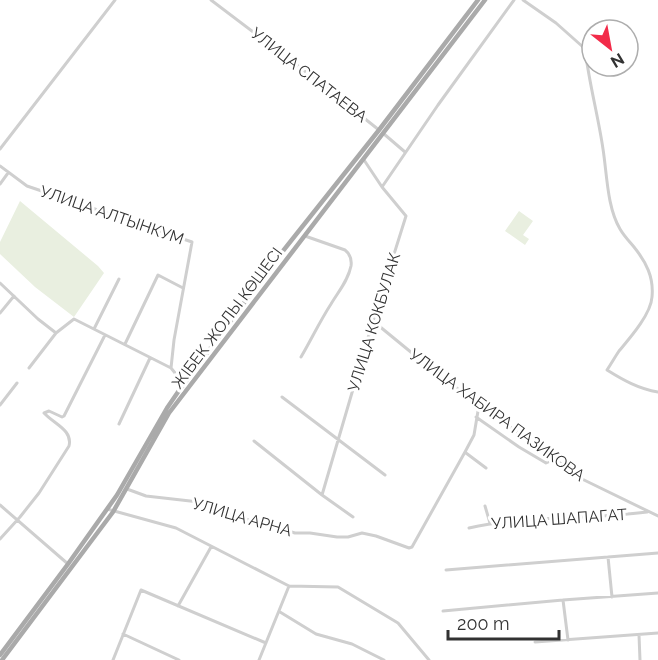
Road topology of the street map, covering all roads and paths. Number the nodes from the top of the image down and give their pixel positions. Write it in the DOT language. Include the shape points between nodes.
graph roads {
  1 [pos="115,0"];
  2 [pos="211,0"];
  3 [pos="478,0"];
  4 [pos="485,0"];
  5 [pos="514,0"];
  6 [pos="524,0"];
  7 [pos="382,132"];
  8 [pos="0,149"];
  9 [pos="405,152"];
  10 [pos="364,160"];
  11 [pos="0,166"];
  12 [pos="8,173"];
  13 [pos="0,184"];
  14 [pos="382,187"];
  15 [pos="304,236"];
  16 [pos="119,279"];
  17 [pos="0,282"];
  18 [pos="183,288"];
  19 [pos="14,296"];
  20 [pos="0,313"];
  21 [pos="373,321"];
  22 [pos="94,329"];
  23 [pos="56,333"];
  24 [pos="105,335"];
  25 [pos="125,345"];
  26 [pos="301,357"];
  27 [pos="150,358"];
  28 [pos="171,368"];
  29 [pos="29,369"];
  30 [pos="17,383"];
  31 [pos="184,384"];
  32 [pos="658,392"];
  33 [pos="282,397"];
  34 [pos="0,405"];
  35 [pos="479,405"];
  36 [pos="476,417"];
  37 [pos="119,424"];
  38 [pos="339,439"];
  39 [pos="254,441"];
  40 [pos="465,452"];
  41 [pos="555,459"];
  42 [pos="486,468"];
  43 [pos="385,475"];
  44 [pos="127,489"];
  45 [pos="322,495"];
  46 [pos="0,505"];
  47 [pos="485,506"];
  48 [pos="107,509"];
  49 [pos="649,511"];
  50 [pos="113,512"];
  51 [pos="658,516"];
  52 [pos="353,517"];
  53 [pos="18,519"];
  54 [pos="490,523"];
  55 [pos="469,528"];
  56 [pos="0,539"];
  57 [pos="212,546"];
  58 [pos="658,554"];
  59 [pos="608,557"];
  60 [pos="68,564"];
  61 [pos="446,570"];
  62 [pos="289,586"];
  63 [pos="658,594"];
  64 [pos="612,597"];
  65 [pos="563,600"];
  66 [pos="178,606"];
  67 [pos="443,611"];
  68 [pos="280,612"];
  69 [pos="658,633"];
  70 [pos="123,634"];
  71 [pos="639,634"];
  72 [pos="568,640"];
  73 [pos="535,642"];
  74 [pos="266,643"];
  75 [pos="0,654"];
  76 [pos="2,660"];
  77 [pos="112,660"];
  78 [pos="179,660"];
  79 [pos="260,660"];
  80 [pos="384,660"];
  81 [pos="429,660"];
  82 [pos="640,660"];
  1 -- 8 [label="street"];
  2 -- 7 [label="street, УЛИЦА СПАТАЕВА"];
  3 -- 7 [label="main road, ЖІБЕК ЖОЛЫ КӨШЕСІ"];
  4 -- 7 [label="main road, ЖІБЕК ЖОЛЫ КӨШЕСІ"];
  5 -- 9 [label="street"];
  6 -- 32 [label="street" via="584,46 613,213 651,273 652,281 652,298 644,316 607,370 637,387"];
  7 -- 9 [label="street, УЛИЦА СПАТАЕВА"];
  7 -- 10 [label="main road, ЖІБЕК ЖОЛЫ КӨШЕСІ"];
  7 -- 31 [label="main road, ЖІБЕК ЖОЛЫ КӨШЕСІ" via="275,261"];
  9 -- 14 [label="street"];
  10 -- 14 [label="street, УЛИЦА КОКБУЛАК"];
  10 -- 15 [label="main road, ЖІБЕК ЖОЛЫ КӨШЕСІ"];
  11 -- 12 [label="street, УЛИЦА АЛТЫНКУМ"];
  12 -- 13 [label="street"];
  12 -- 18 [label="street, УЛИЦА АЛТЫНКУМ" via="27,186 192,242"];
  14 -- 21 [label="street, УЛИЦА КОКБУЛАК" via="406,216"];
  15 -- 26 [label="street" via="345,250 351,267"];
  15 -- 44 [label="main road, ЖІБЕК ЖОЛЫ КӨШЕСІ" via="169,413"];
  16 -- 22 [label="street"];
  17 -- 19 [label="street"];
  18 -- 25 [label="street" via="158,275"];
  18 -- 28 [label="street, УЛИЦА АЛТЫНКУМ"];
  19 -- 20 [label="street"];
  19 -- 23 [label="street"];
  21 -- 35 [label="street, УЛИЦА ХАБИРА ПАЗИКОВА"];
  21 -- 38 [label="street, УЛИЦА КОКБУЛАК"];
  22 -- 23 [label="street" via="74,319"];
  22 -- 24 [label="street"];
  23 -- 29 [label="street"];
  24 -- 25 [label="street"];
  24 -- 53 [label="street" via="64,416 44,413 69,434 69,446"];
  25 -- 27 [label="street"];
  27 -- 28 [label="street"];
  27 -- 37 [label="street"];
  28 -- 31 [label="street"];
  30 -- 34 [label="street"];
  31 -- 48 [label="main road, ЖІБЕК ЖОЛЫ КӨШЕСІ"];
  33 -- 38 [label="street"];
  35 -- 36 [label="street, УЛИЦА АРНА"];
  35 -- 41 [label="street, УЛИЦА ХАБИРА ПАЗИКОВА"];
  36 -- 40 [label="street, УЛИЦА АРНА" via="474,435"];
  36 -- 41 [label="street" via="546,463"];
  38 -- 43 [label="street"];
  38 -- 45 [label="street, УЛИЦА КОКБУЛАК"];
  39 -- 45 [label="street"];
  40 -- 42 [label="street"];
  40 -- 44 [label="street, УЛИЦА АРНА" via="409,548 362,533 348,537 295,533 199,502 146,496"];
  41 -- 49 [label="street, УЛИЦА ХАБИРА ПАЗИКОВА" via="582,479"];
  44 -- 50 [label="main road, ЖІБЕК ЖОЛЫ КӨШЕСІ"];
  45 -- 52 [label="street"];
  46 -- 53 [label="street"];
  47 -- 54 [label="street"];
  48 -- 50 [label="street"];
  48 -- 60 [label="main road, ЖІБЕК ЖОЛЫ КӨШЕСІ"];
  49 -- 51 [label="street, УЛИЦА ХАБИРА ПАЗИКОВА"];
  49 -- 54 [label="street, УЛИЦА ШАПАГАТ"];
  50 -- 57 [label="street" via="176,528"];
  50 -- 76 [label="main road, ЖІБЕК ЖОЛЫ КӨШЕСІ"];
  53 -- 56 [label="street"];
  53 -- 60 [label="street"];
  54 -- 55 [label="street, УЛИЦА ШАПАГАТ"];
  57 -- 62 [label="street"];
  57 -- 66 [label="street"];
  58 -- 59 [label="street"];
  59 -- 61 [label="street"];
  59 -- 64 [label="street"];
  60 -- 75 [label="main road, ЖІБЕК ЖОЛЫ КӨШЕСІ"];
  62 -- 68 [label="street"];
  62 -- 81 [label="street" via="338,587 398,623"];
  63 -- 64 [label="street"];
  64 -- 65 [label="street"];
  65 -- 67 [label="street"];
  65 -- 72 [label="street"];
  66 -- 70 [label="street" via="141,590"];
  66 -- 74 [label="street"];
  68 -- 74 [label="street"];
  68 -- 80 [label="street" via="316,634 352,644"];
  69 -- 71 [label="street"];
  70 -- 77 [label="street"];
  70 -- 78 [label="street"];
  71 -- 72 [label="street"];
  71 -- 82 [label="street"];
  72 -- 73 [label="street"];
  74 -- 79 [label="street"];
}
